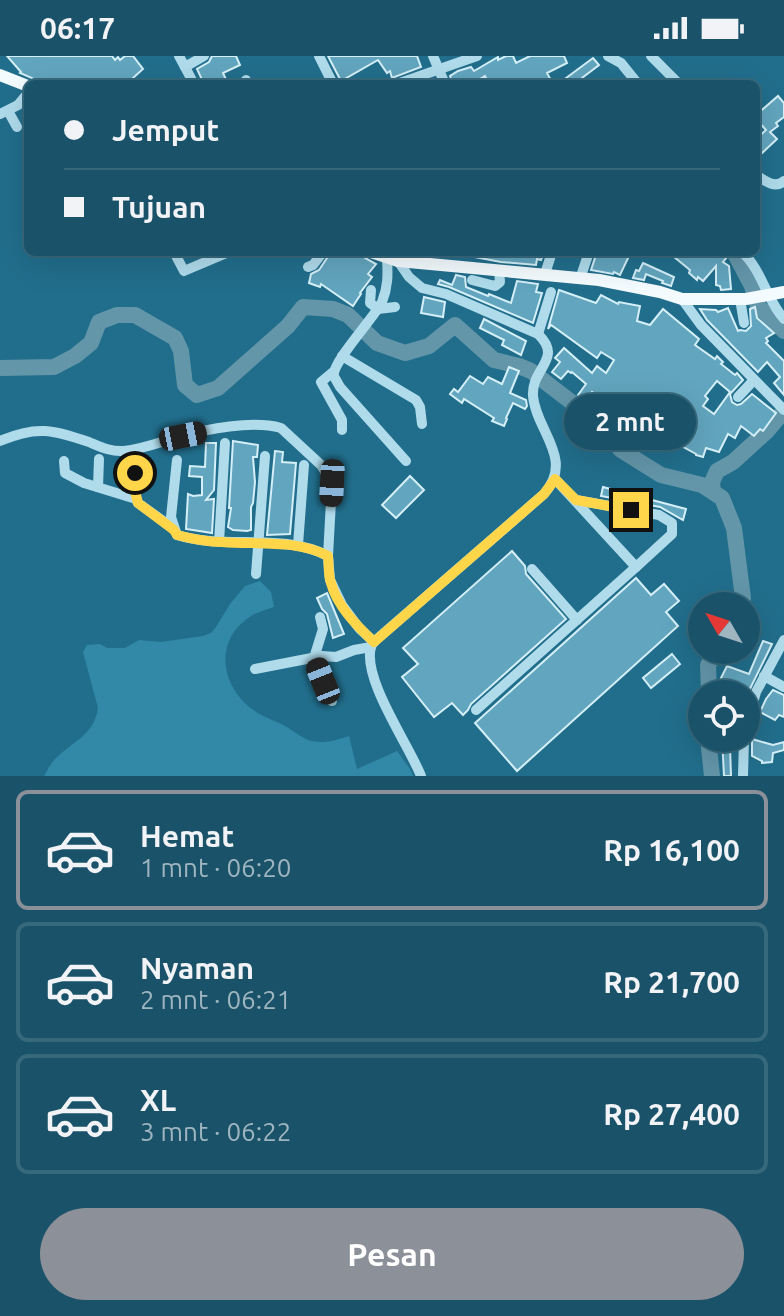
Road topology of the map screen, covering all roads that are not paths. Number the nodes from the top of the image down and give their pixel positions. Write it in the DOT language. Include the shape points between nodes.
graph roads {
  1 [pos="179,56"];
  2 [pos="204,56"];
  3 [pos="319,56"];
  4 [pos="433,56"];
  5 [pos="477,56"];
  6 [pos="608,56"];
  7 [pos="651,56"];
  8 [pos="185,67"];
  9 [pos="437,69"];
  10 [pos="0,75"];
  11 [pos="192,80"];
  12 [pos="331,80"];
  13 [pos="408,80"];
  14 [pos="443,80"];
  15 [pos="635,80"];
  16 [pos="675,80"];
  17 [pos="24,84"];
  18 [pos="24,98"];
  19 [pos="4,112"];
  20 [pos="17,127"];
  21 [pos="760,177"];
  22 [pos="784,181"];
  23 [pos="176,256"];
  24 [pos="220,256"];
  25 [pos="320,256"];
  26 [pos="382,256"];
  27 [pos="551,256"];
  28 [pos="588,256"];
  29 [pos="745,256"];
  30 [pos="392,260"];
  31 [pos="308,267"];
  32 [pos="499,270"];
  33 [pos="545,274"];
  34 [pos="580,279"];
  35 [pos="472,280"];
  36 [pos="371,290"];
  37 [pos="551,292"];
  38 [pos="784,292"];
  39 [pos="753,298"];
  40 [pos="682,299"];
  41 [pos="395,307"];
  42 [pos="378,309"];
  43 [pos="784,319"];
  44 [pos="744,323"];
  45 [pos="538,334"];
  46 [pos="342,356"];
  47 [pos="333,372"];
  48 [pos="754,380"];
  49 [pos="738,397"];
  50 [pos="782,408"];
  51 [pos="422,424"];
  52 [pos="342,430"];
  53 [pos="0,441"];
  54 [pos="225,443"];
  55 [pos="136,455"];
  56 [pos="265,456"];
  57 [pos="99,459"];
  58 [pos="177,460"];
  59 [pos="64,461"];
  60 [pos="406,461"];
  61 [pos="304,465"];
  62 [pos="555,479"];
  63 [pos="98,487"];
  64 [pos="136,499"];
  65 [pos="576,500"];
  66 [pos="174,530"];
  67 [pos="219,542"];
  68 [pos="259,544"];
  69 [pos="298,545"];
  70 [pos="328,556"];
  71 [pos="636,567"];
  72 [pos="532,569"];
  73 [pos="256,574"];
  74 [pos="320,617"];
  75 [pos="577,620"];
  76 [pos="784,640"];
  77 [pos="372,645"];
  78 [pos="314,658"];
  79 [pos="255,669"];
  80 [pos="764,676"];
  81 [pos="760,686"];
  82 [pos="784,687"];
  83 [pos="332,701"];
  84 [pos="476,710"];
  85 [pos="744,752"];
  86 [pos="421,776"];
  87 [pos="743,776"];
  1 -- 8 [label="street"];
  2 -- 8 [label="street"];
  3 -- 12 [label="street"];
  4 -- 9 [label="street"];
  5 -- 9 [label="street"];
  6 -- 15 [label="street"];
  7 -- 16 [label="street"];
  8 -- 11 [label="street"];
  9 -- 13 [label="street"];
  9 -- 14 [label="street"];
  10 -- 17 [label="main road"];
  18 -- 19 [label="street"];
  19 -- 20 [label="street"];
  21 -- 22 [label="street" via="776,186"];
  23 -- 24 [label="street" via="184,271"];
  25 -- 31 [label="street"];
  26 -- 30 [label="main road"];
  27 -- 33 [label="street"];
  28 -- 34 [label="street"];
  29 -- 39 [label="street" via="755,267"];
  30 -- 32 [label="main road"];
  30 -- 42 [label="street"];
  30 -- 45 [label="street" via="422,288"];
  32 -- 33 [label="main road"];
  32 -- 35 [label="street" via="495,286"];
  33 -- 34 [label="main road"];
  34 -- 40 [label="main road"];
  36 -- 42 [label="street" via="370,303"];
  37 -- 45 [label="street"];
  38 -- 39 [label="main road"];
  39 -- 40 [label="main road"];
  39 -- 43 [label="street"];
  39 -- 44 [label="street"];
  40 -- 48 [label="street"];
  41 -- 42 [label="street"];
  42 -- 46 [label="street"];
  45 -- 62 [label="street" via="549,355 533,389 534,399 555,456"];
  46 -- 47 [label="street"];
  46 -- 51 [label="street" via="416,400"];
  47 -- 52 [label="street" via="321,382 342,420"];
  47 -- 60 [label="street" via="340,387"];
  48 -- 49 [label="street"];
  48 -- 50 [label="street"];
  53 -- 70 [label="street" via="41,430 124,451 212,430 281,428 321,465 332,483"];
  54 -- 67 [label="street"];
  55 -- 64 [label="street"];
  56 -- 68 [label="street"];
  57 -- 63 [label="street"];
  58 -- 66 [label="street"];
  59 -- 63 [label="street" via="68,476"];
  61 -- 69 [label="street"];
  62 -- 65 [label="street"];
  62 -- 77 [label="street"];
  63 -- 64 [label="street"];
  64 -- 66 [label="street"];
  65 -- 71 [label="street"];
  65 -- 71 [label="street" via="659,515 672,523 672,534"];
  66 -- 67 [label="street" via="179,536"];
  67 -- 68 [label="street"];
  68 -- 69 [label="street"];
  68 -- 73 [label="street"];
  69 -- 70 [label="street"];
  70 -- 77 [label="street" via="337,598"];
  71 -- 75 [label="street"];
  72 -- 75 [label="street"];
  74 -- 78 [label="street" via="323,629"];
  75 -- 84 [label="street"];
  76 -- 80 [label="street"];
  77 -- 78 [label="street"];
  77 -- 86 [label="street" via="374,678"];
  78 -- 79 [label="street"];
  78 -- 83 [label="street"];
  80 -- 81 [label="street"];
  80 -- 82 [label="street"];
  85 -- 87 [label="street"];
}
